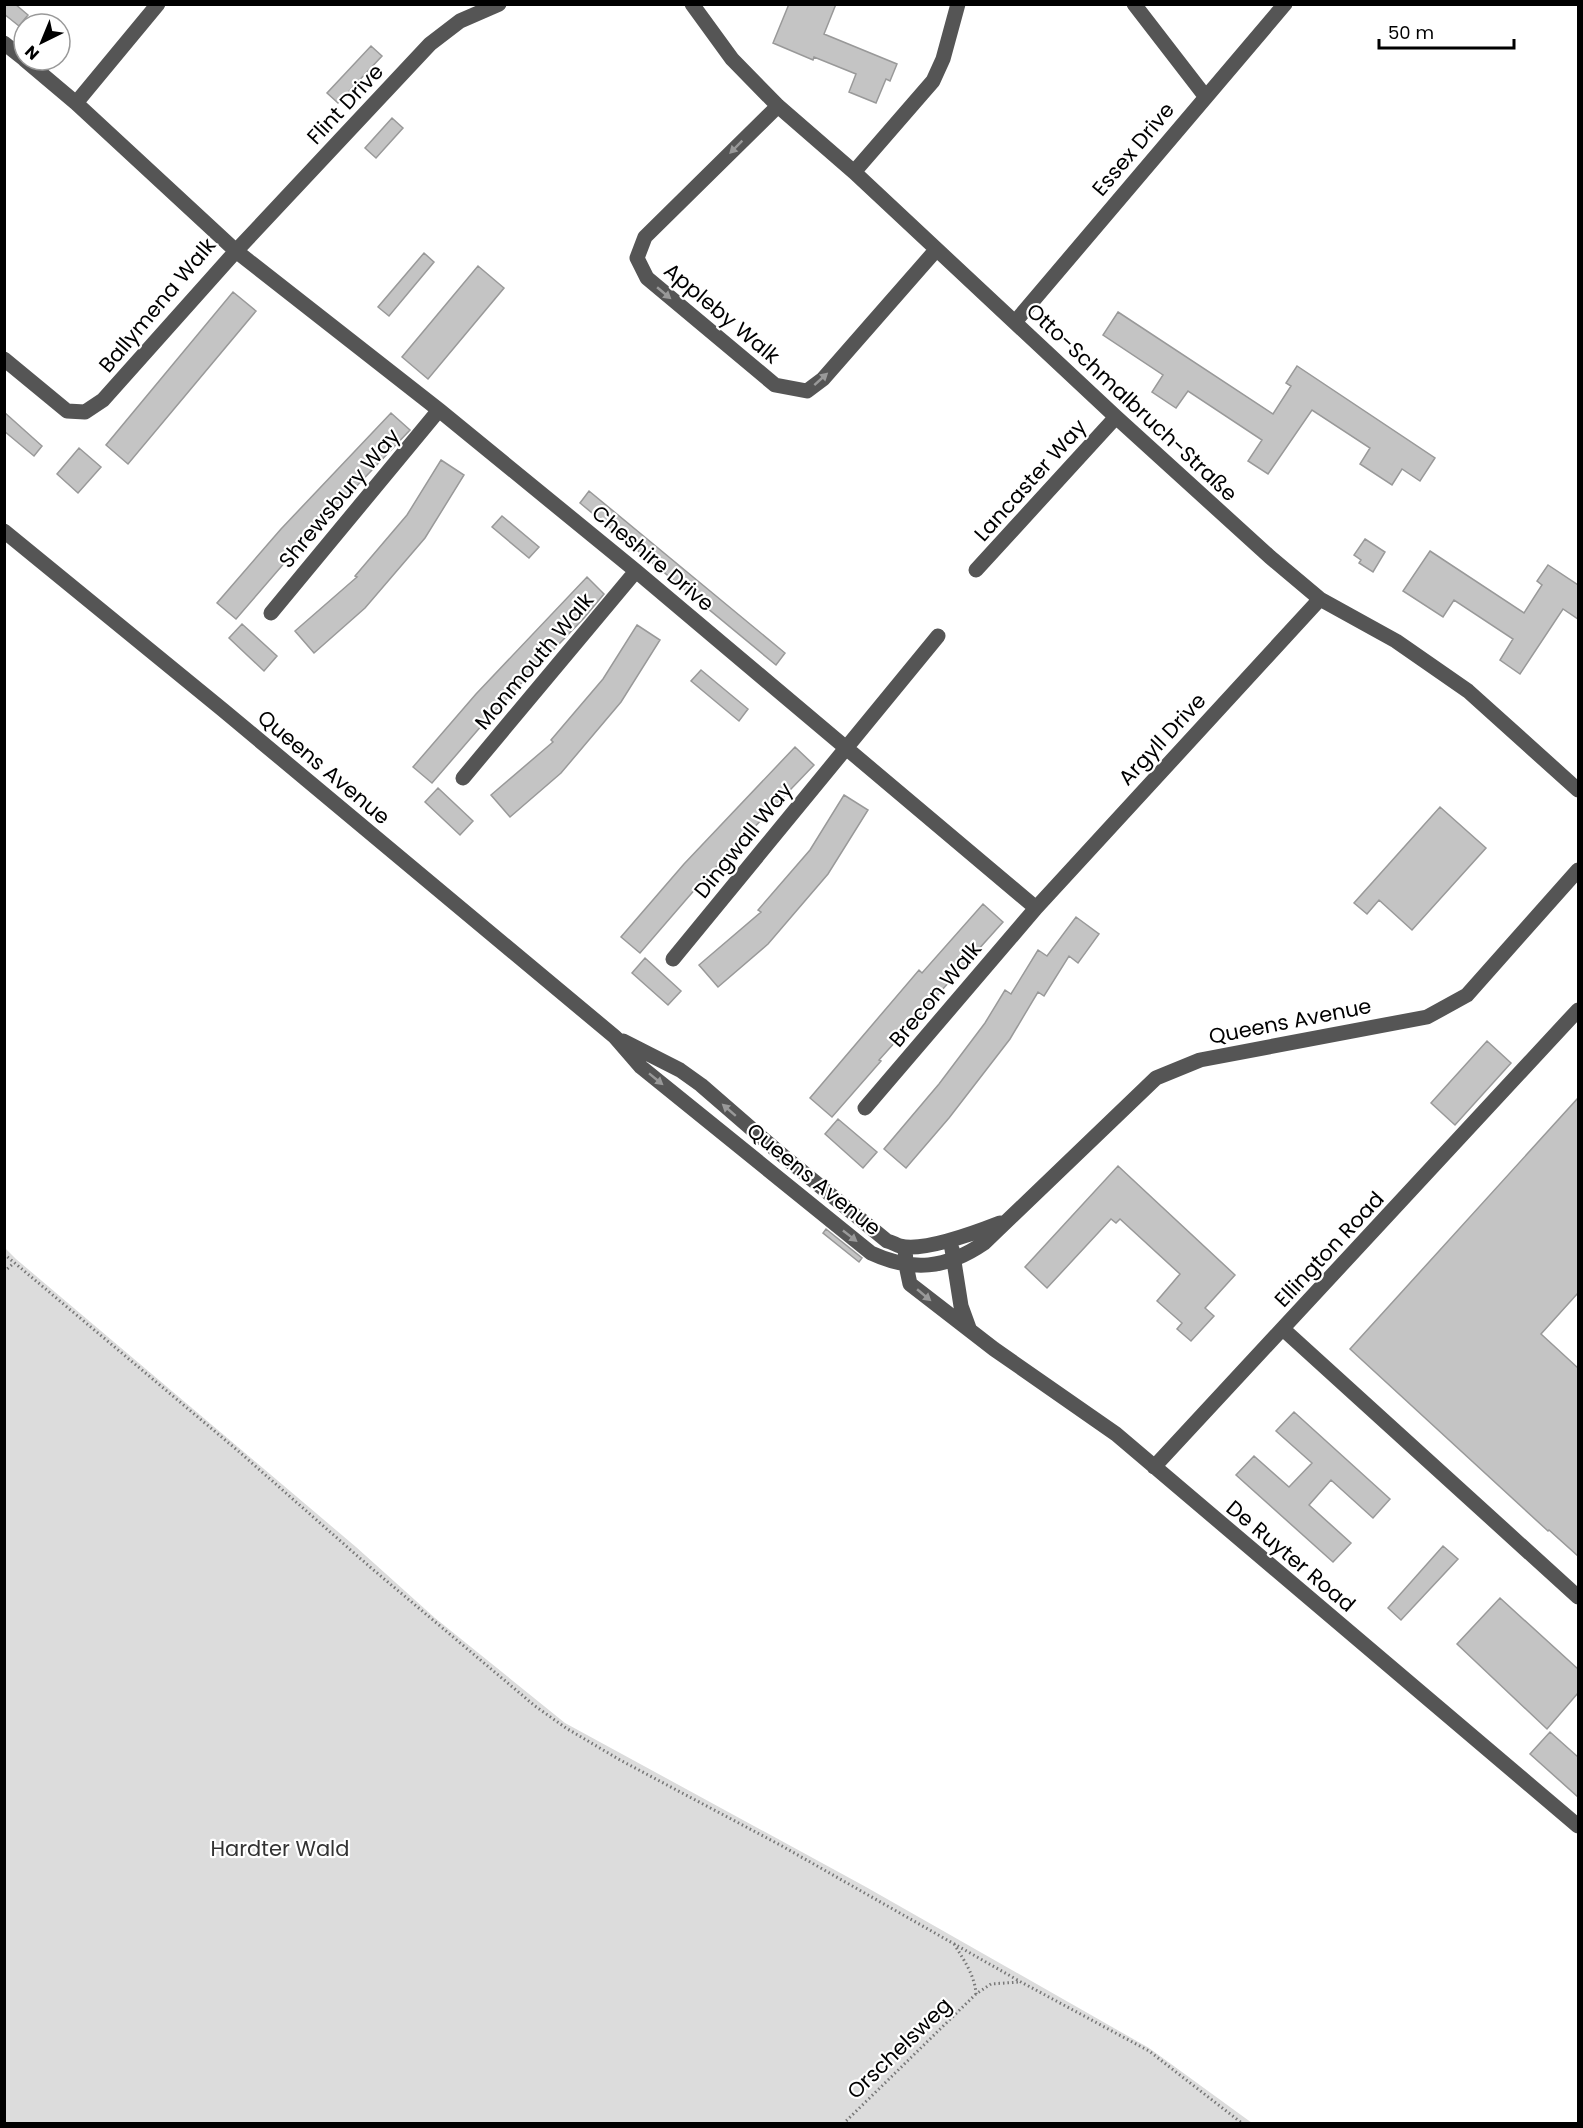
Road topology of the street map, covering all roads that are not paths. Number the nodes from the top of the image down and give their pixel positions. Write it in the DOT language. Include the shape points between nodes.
graph roads {
  1 [pos="158,4"];
  2 [pos="498,4"];
  3 [pos="692,4"];
  4 [pos="958,4"];
  5 [pos="1134,4"];
  6 [pos="1285,4"];
  7 [pos="39,72"];
  8 [pos="1206,96"];
  9 [pos="76,103"];
  10 [pos="778,106"];
  11 [pos="854,172"];
  12 [pos="936,250"];
  13 [pos="236,251"];
  14 [pos="1015,322"];
  15 [pos="4,359"];
  16 [pos="439,410"];
  17 [pos="1116,417"];
  18 [pos="4,531"];
  19 [pos="976,570"];
  20 [pos="636,571"];
  21 [pos="1320,599"];
  22 [pos="272,613"];
  23 [pos="938,636"];
  24 [pos="846,747"];
  25 [pos="463,778"];
  26 [pos="1578,790"];
  27 [pos="1578,870"];
  28 [pos="1036,908"];
  29 [pos="673,959"];
  30 [pos="1578,1010"];
  31 [pos="615,1037"];
  32 [pos="865,1108"];
  33 [pos="1008,1220"];
  34 [pos="951,1239"];
  35 [pos="905,1247"];
  36 [pos="953,1259"];
  37 [pos="906,1265"];
  38 [pos="969,1328"];
  39 [pos="1283,1329"];
  40 [pos="1154,1467"];
  41 [pos="1578,1597"];
  42 [pos="1578,1826"];
  1 -- 9 [label="lane"];
  2 -- 13 [label="lane, Flint Drive" via="460,21 430,44"];
  3 -- 10 [label="lane, Otto-Schmalbruch-Straße" via="732,59"];
  4 -- 11 [label="lane" via="933,81"];
  5 -- 8 [label="lane"];
  6 -- 8 [label="lane, Essex Drive"];
  7 -- 9 [label="lane, Ballymena Walk"];
  8 -- 14 [label="lane, Essex Drive"];
  9 -- 13 [label="lane, Ballymena Walk"];
  10 -- 11 [label="lane, Otto-Schmalbruch-Straße"];
  10 -- 12 [label="lane, Appleby Walk, one-way" via="645,237 637,258 647,278 775,385 807,391 823,379"];
  11 -- 12 [label="lane, Otto-Schmalbruch-Straße"];
  12 -- 14 [label="lane, Otto-Schmalbruch-Straße"];
  13 -- 15 [label="lane, Ballymena Walk" via="103,400 85,412 67,411"];
  13 -- 16 [label="lane, Cheshire Drive"];
  14 -- 17 [label="lane, Otto-Schmalbruch-Straße"];
  16 -- 20 [label="lane, Cheshire Drive"];
  16 -- 22 [label="lane, Shrewsbury Way"];
  17 -- 19 [label="lane, Lancaster Way"];
  17 -- 21 [label="lane, Otto-Schmalbruch-Straße"];
  18 -- 31 [label="lane, Queens Avenue"];
  20 -- 24 [label="lane, Cheshire Drive"];
  20 -- 25 [label="lane, Monmouth Walk"];
  21 -- 26 [label="lane, Otto-Schmalbruch-Straße" via="1396,641 1468,691"];
  21 -- 28 [label="lane, Argyll Drive"];
  23 -- 24 [label="lane, Dingwall Way"];
  24 -- 28 [label="lane, Cheshire Drive"];
  24 -- 29 [label="lane, Dingwall Way"];
  27 -- 33 [label="lane, Queens Avenue" via="1467,995 1427,1017 1200,1060 1156,1078"];
  28 -- 32 [label="lane, Brecon Walk"];
  30 -- 39 [label="lane, Ellington Road"];
  35 -- 31 [label="lane, Queens Avenue, one-way" via="887,1241 680,1070"];
  31 -- 37 [label="lane, Queens Avenue, one-way" via="641,1067 864,1247"];
  33 -- 34 [label="lane, Queens Avenue"];
  33 -- 36 [label="lane, Queens Avenue" via="984,1243"];
  34 -- 35 [label="lane, Queens Avenue"];
  34 -- 36 [label="lane"];
  35 -- 37 [label="lane, De Ruyter Road"];
  36 -- 37 [label="lane, Queens Avenue"];
  36 -- 38 [label="lane"];
  37 -- 38 [label="lane, De Ruyter Road, one-way" via="910,1284"];
  38 -- 40 [label="lane, De Ruyter Road" via="1116,1434"];
  39 -- 40 [label="lane"];
  39 -- 41 [label="lane, Ellington Road"];
  40 -- 42 [label="lane, De Ruyter Road"];
}
